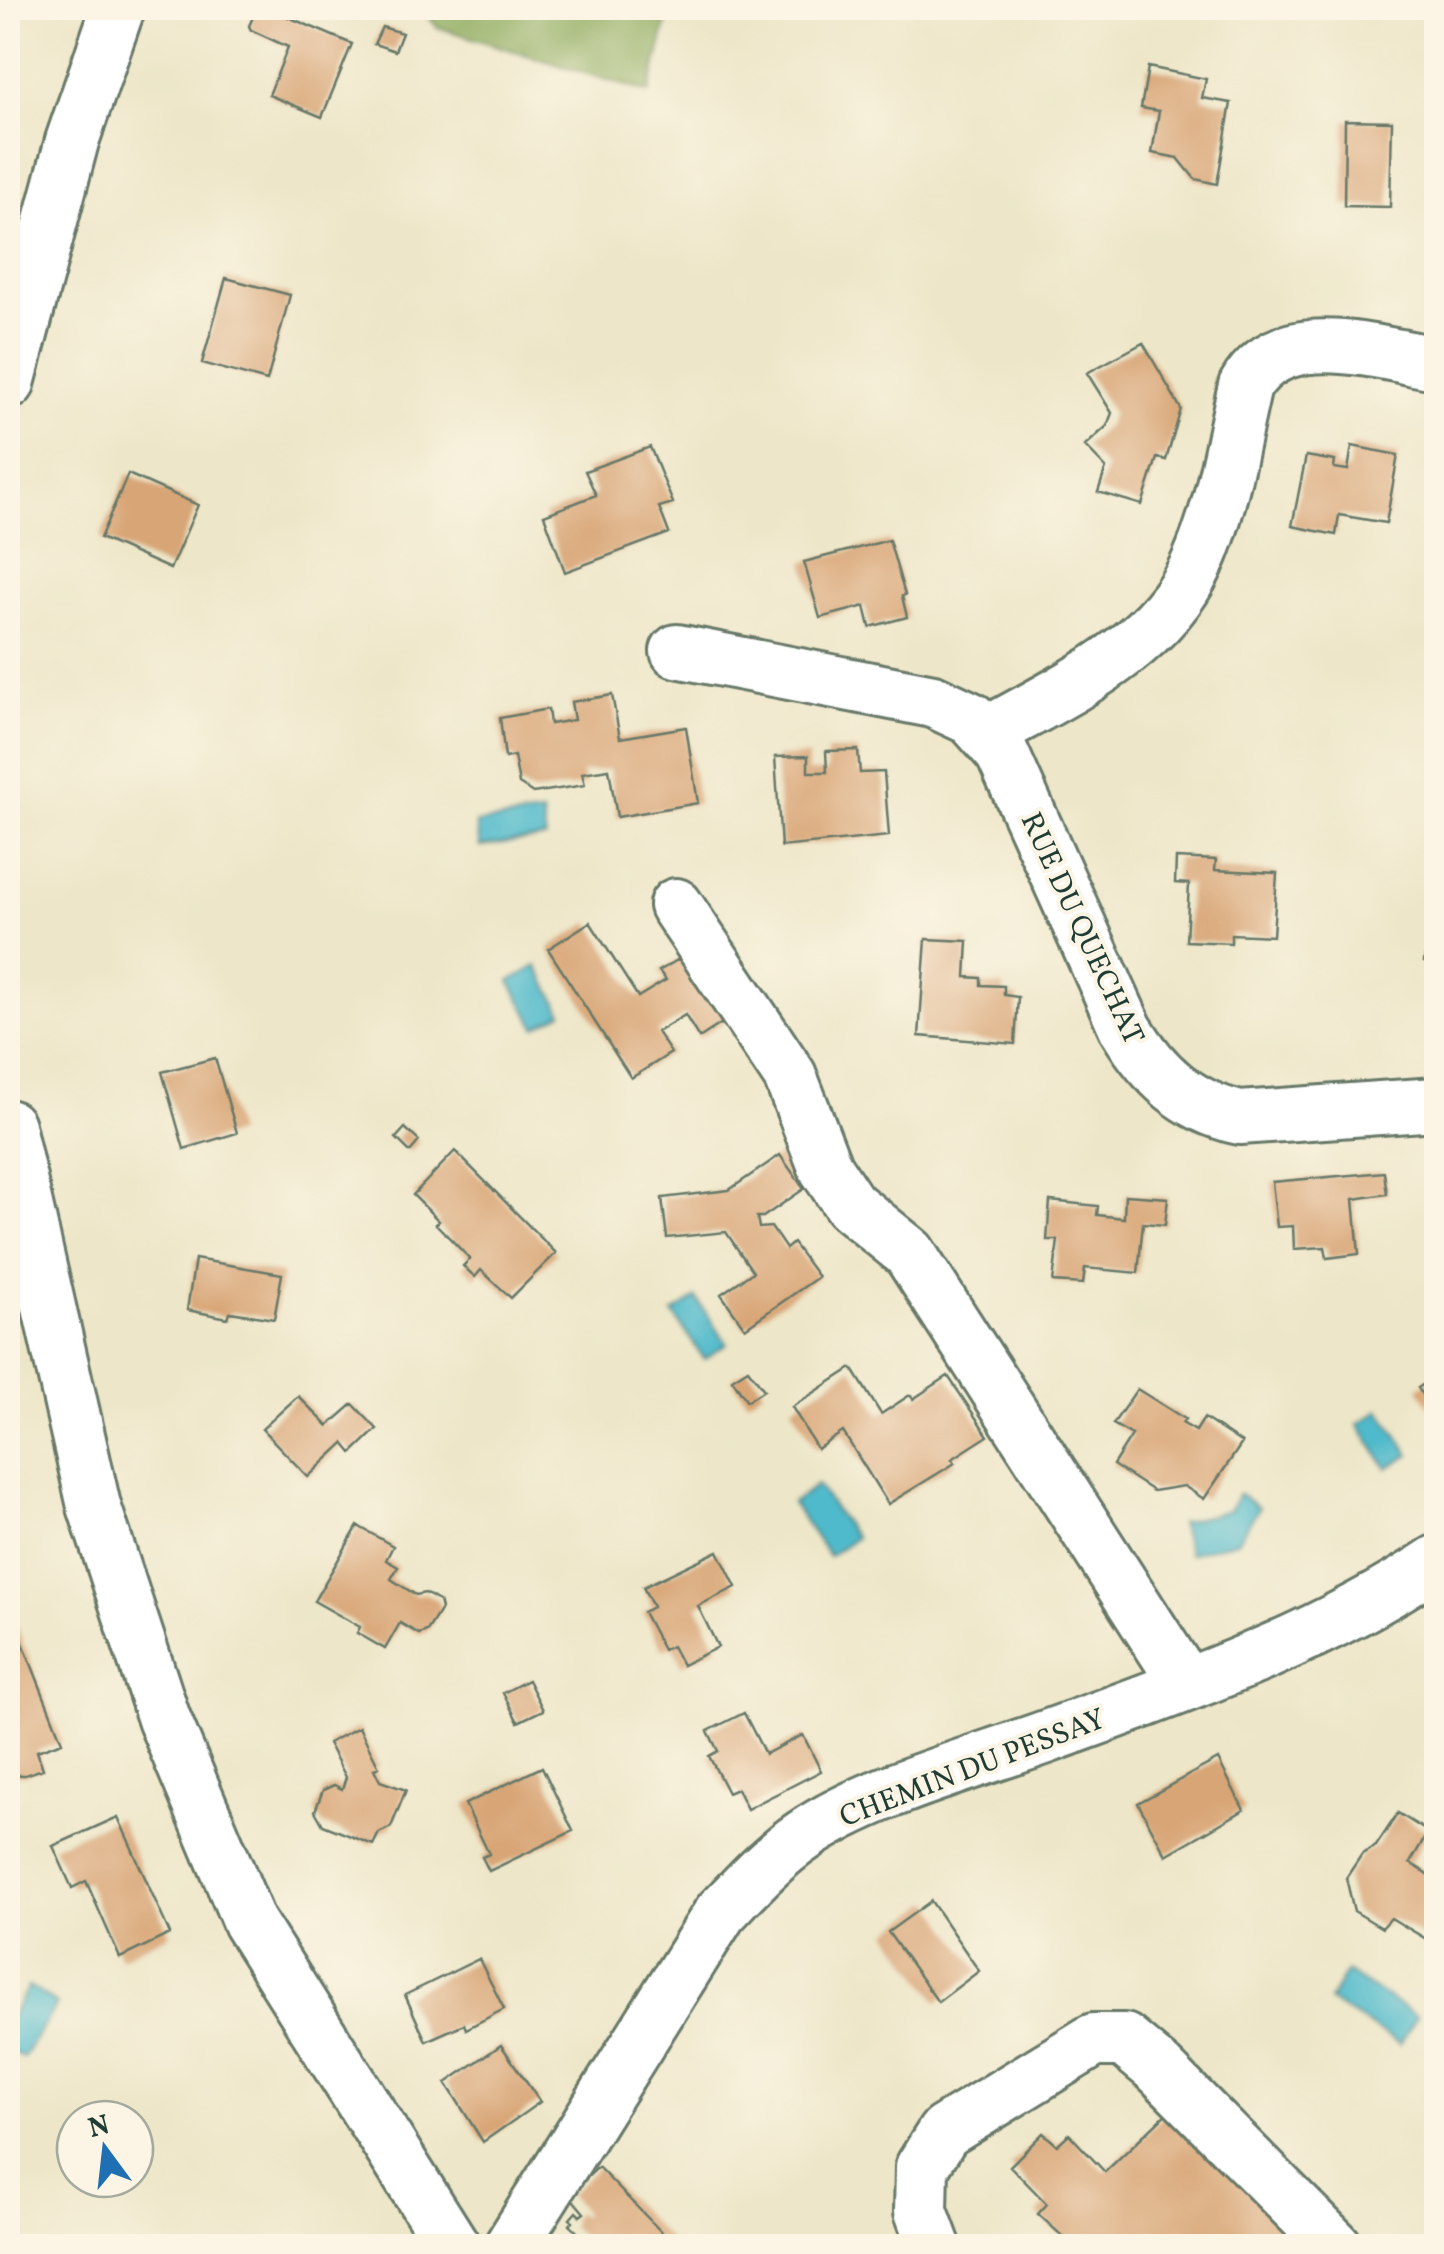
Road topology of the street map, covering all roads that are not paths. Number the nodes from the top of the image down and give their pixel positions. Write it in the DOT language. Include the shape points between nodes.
graph roads {
  1 [pos="118,8"];
  2 [pos="1436,362"];
  3 [pos="8,383"];
  4 [pos="677,650"];
  5 [pos="986,734"];
  6 [pos="676,905"];
  7 [pos="1436,1104"];
  8 [pos="8,1126"];
  9 [pos="1430,1582"];
  10 [pos="1186,1684"];
  11 [pos="453,2246"];
  12 [pos="511,2246"];
  13 [pos="934,2246"];
  14 [pos="1335,2246"];
  1 -- 3 [label="street" via="72,140"];
  2 -- 5 [label="street" via="1299,347 1255,369 1214,520 1171,606 1108,663"];
  4 -- 5 [label="street, RUE DU QUECHAT" via="933,701 972,719"];
  5 -- 7 [label="street, RUE DU QUECHAT" via="1002,753 1126,1029 1178,1093 1240,1118"];
  6 -- 10 [label="street" via="790,1076 826,1169 850,1205 908,1252"];
  8 -- 11 [label="street" via="94,1506 164,1719 249,1922"];
  9 -- 10 [label="street, CHEMIN DU PESSAY" via="1392,1592 1301,1639"];
  10 -- 12 [label="street, CHEMIN DU PESSAY" via="874,1800 804,1835 760,1871 720,1913"];
  13 -- 14 [label="street" via="921,2212 922,2167 944,2132 1094,2040 1124,2040 1160,2070"];
}
